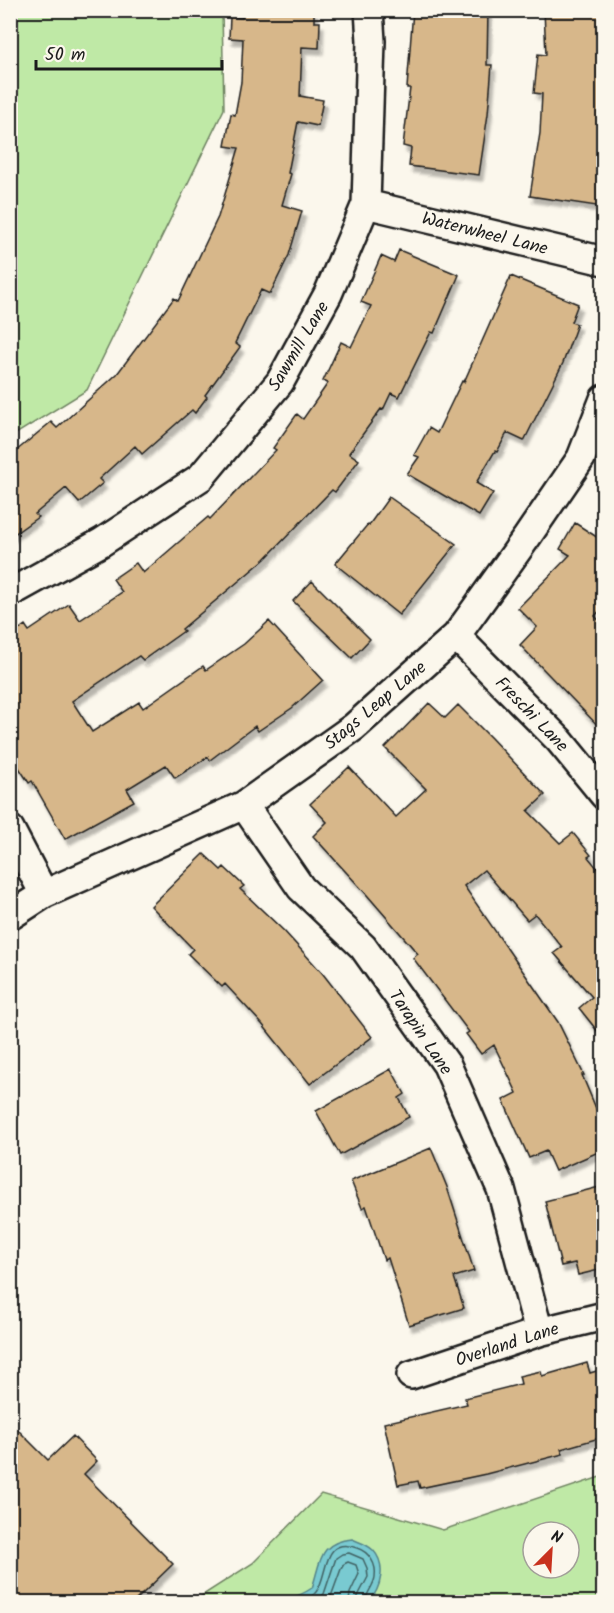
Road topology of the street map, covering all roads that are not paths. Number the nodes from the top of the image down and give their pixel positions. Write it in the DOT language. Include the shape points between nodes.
graph roads {
  1 [pos="369,10"];
  2 [pos="366,204"];
  3 [pos="603,261"];
  4 [pos="603,399"];
  5 [pos="10,593"];
  6 [pos="456,636"];
  7 [pos="603,795"];
  8 [pos="243,805"];
  9 [pos="10,829"];
  10 [pos="44,894"];
  11 [pos="10,916"];
  12 [pos="603,1316"];
  13 [pos="539,1332"];
  14 [pos="411,1375"];
  1 -- 2 [label="street, Sawmill Lane"];
  2 -- 3 [label="street, Waterwheel Lane"];
  2 -- 5 [label="street, Sawmill Lane" via="328,294 280,382 201,477 102,542"];
  4 -- 6 [label="street, Stags Leap Lane" via="580,458"];
  6 -- 7 [label="street, Freschi Lane" via="559,740"];
  6 -- 8 [label="street, Stags Leap Lane" via="354,727"];
  8 -- 10 [label="street, Stags Leap Lane"];
  8 -- 13 [label="street, Tarapin Lane" via="301,888 363,946 447,1065 501,1189"];
  9 -- 10 [label="street"];
  10 -- 11 [label="street, Stags Leap Lane"];
  12 -- 13 [label="street, Overland Lane"];
  13 -- 14 [label="street, Overland Lane"];
}
